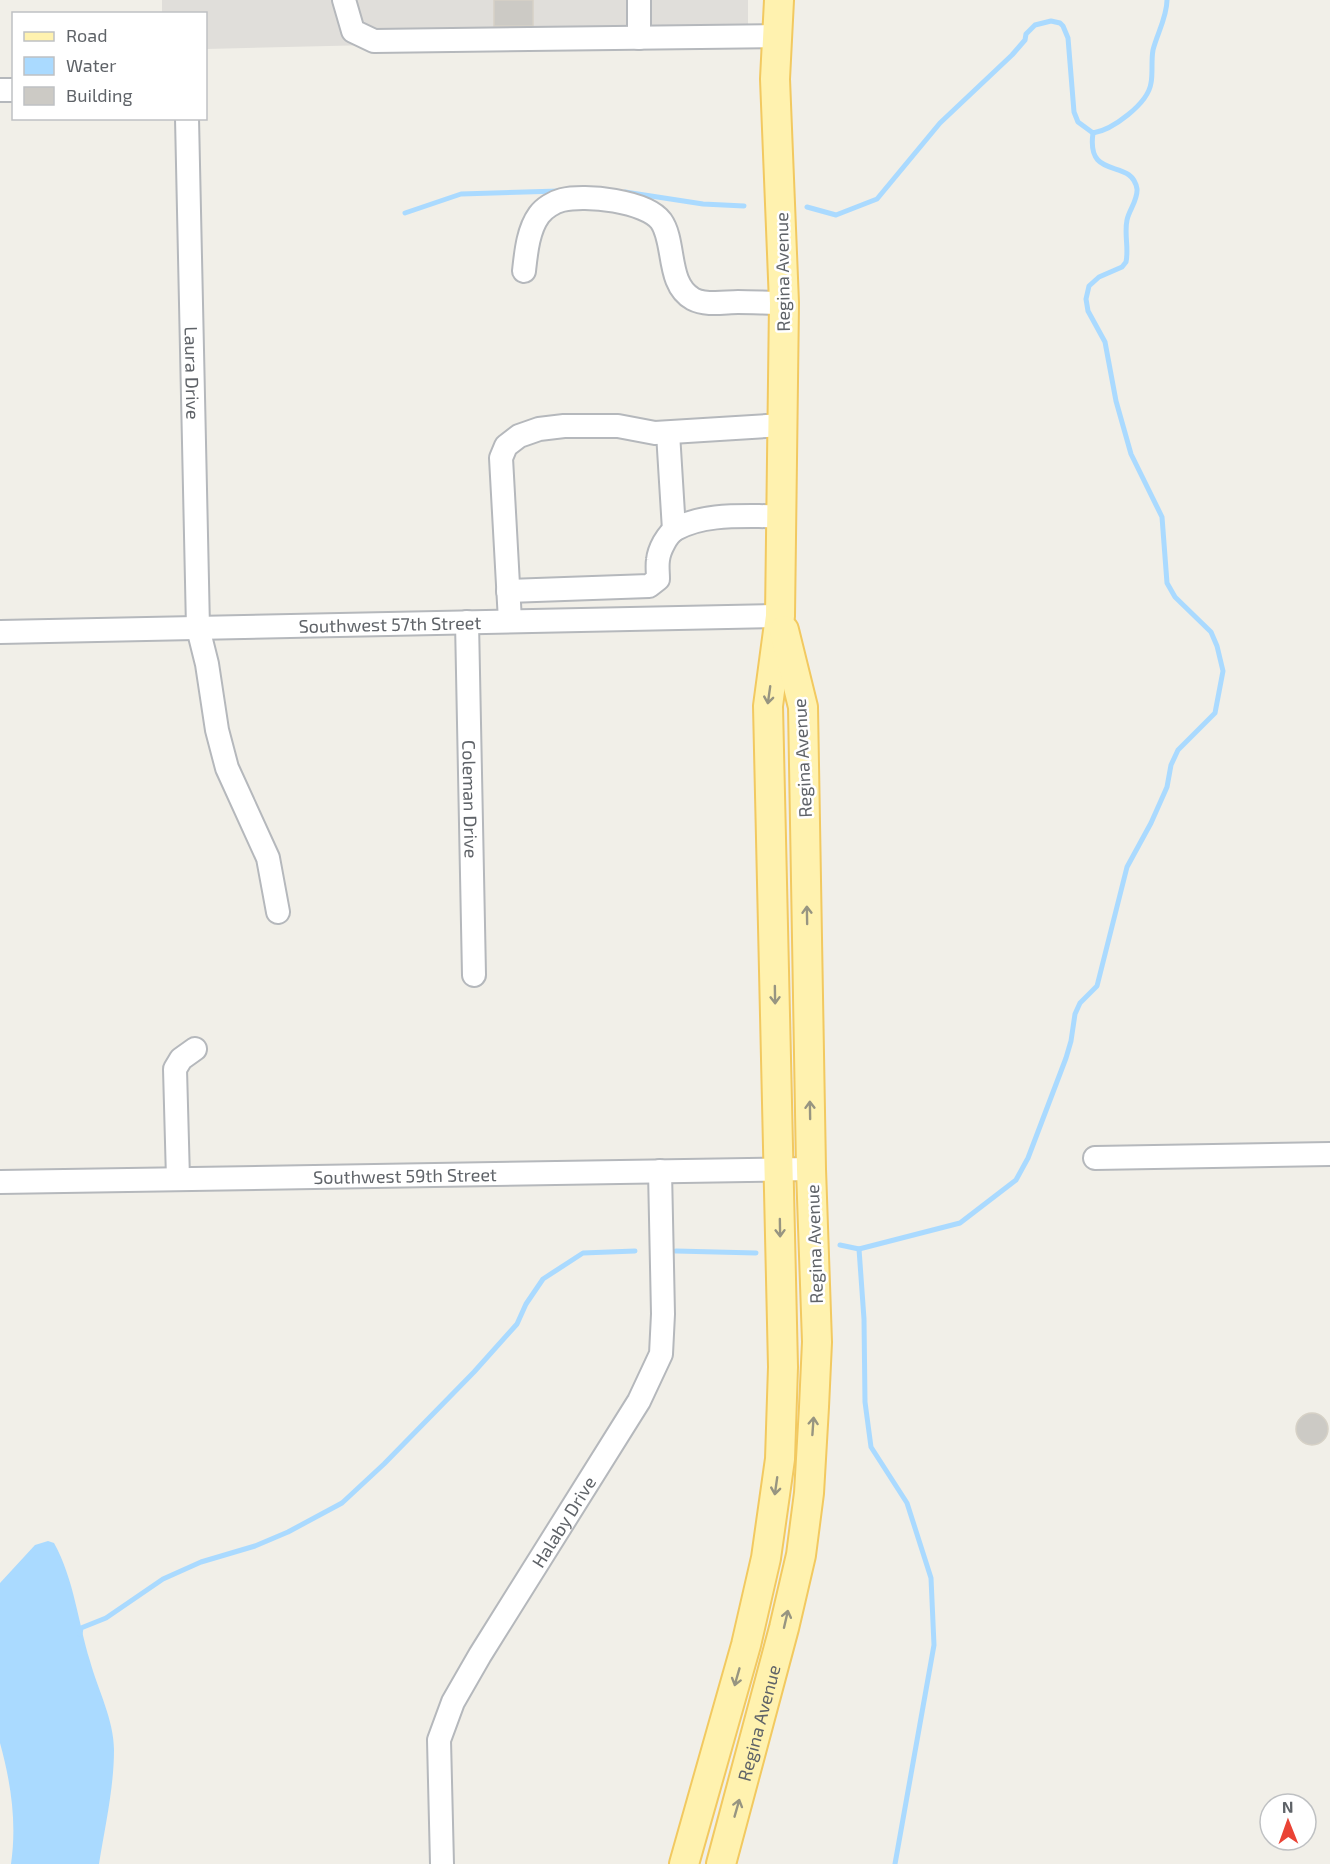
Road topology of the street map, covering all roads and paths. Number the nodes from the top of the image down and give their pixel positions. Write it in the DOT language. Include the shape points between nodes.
graph roads {
  1 [pos="344,0"];
  2 [pos="639,0"];
  3 [pos="779,0"];
  4 [pos="776,36"];
  5 [pos="639,38"];
  6 [pos="187,120"];
  7 [pos="524,272"];
  8 [pos="784,303"];
  9 [pos="783,425"];
  10 [pos="668,433"];
  11 [pos="781,516"];
  12 [pos="674,530"];
  13 [pos="631,586"];
  14 [pos="577,590"];
  15 [pos="508,591"];
  16 [pos="780,616"];
  17 [pos="633,619"];
  18 [pos="579,620"];
  19 [pos="510,621"];
  20 [pos="467,622"];
  21 [pos="198,628"];
  22 [pos="0,632"];
  23 [pos="278,912"];
  24 [pos="474,975"];
  25 [pos="195,1049"];
  26 [pos="1330,1154"];
  27 [pos="1095,1158"];
  28 [pos="811,1169"];
  29 [pos="779,1170"];
  30 [pos="660,1171"];
  31 [pos="178,1179"];
  32 [pos="0,1182"];
  33 [pos="442,1864"];
  34 [pos="684,1864"];
  35 [pos="721,1864"];
  1 -- 5 [label="street" via="353,31 374,41"];
  2 -- 5 [label="street"];
  3 -- 4 [label="main road, Regina Avenue"];
  4 -- 5 [label="street"];
  4 -- 8 [label="main road, Regina Avenue"];
  6 -- 21 [label="street, Laura Drive"];
  7 -- 8 [label="street" via="528,242 539,214 562,200 606,200 635,205 661,221 677,278 693,299 711,303"];
  8 -- 9 [label="main road, Regina Avenue"];
  9 -- 10 [label="street"];
  9 -- 11 [label="main road, Regina Avenue"];
  10 -- 12 [label="street"];
  10 -- 15 [label="street" via="618,426 564,426 539,429 506,446 501,458 501,480"];
  11 -- 12 [label="street" via="715,518"];
  11 -- 16 [label="main road, Regina Avenue"];
  12 -- 13 [label="street" via="657,560 658,579 649,586"];
  13 -- 14 [label="street"];
  13 -- 17 [label="street"];
  14 -- 15 [label="street"];
  14 -- 18 [label="street"];
  15 -- 19 [label="street"];
  16 -- 17 [label="street, Southwest 57th Street"];
  28 -- 16 [label="main road, Regina Avenue, one-way" via="803,707"];
  16 -- 29 [label="main road, Regina Avenue, one-way" via="768,706"];
  17 -- 18 [label="street, Southwest 57th Street"];
  18 -- 19 [label="street, Southwest 57th Street"];
  19 -- 20 [label="street, Southwest 57th Street"];
  20 -- 21 [label="street, Southwest 57th Street"];
  20 -- 24 [label="street, Coleman Drive"];
  21 -- 22 [label="street, Southwest 57th Street"];
  21 -- 23 [label="street, Laura Drive" via="227,768 268,858"];
  25 -- 31 [label="street" via="175,1069"];
  26 -- 27 [label="street"];
  28 -- 29 [label="street, Southwest 59th Street"];
  35 -- 28 [label="main road, Regina Avenue, one-way" via="801,1555 809,1493 817,1342"];
  29 -- 30 [label="street, Southwest 59th Street"];
  29 -- 34 [label="main road, Regina Avenue, one-way" via="783,1367 778,1470 766,1558 746,1645"];
  30 -- 31 [label="street, Southwest 59th Street"];
  30 -- 33 [label="street, Halaby Drive" via="661,1354 639,1401 453,1702 439,1740"];
  31 -- 32 [label="street, Southwest 59th Street"];
}
